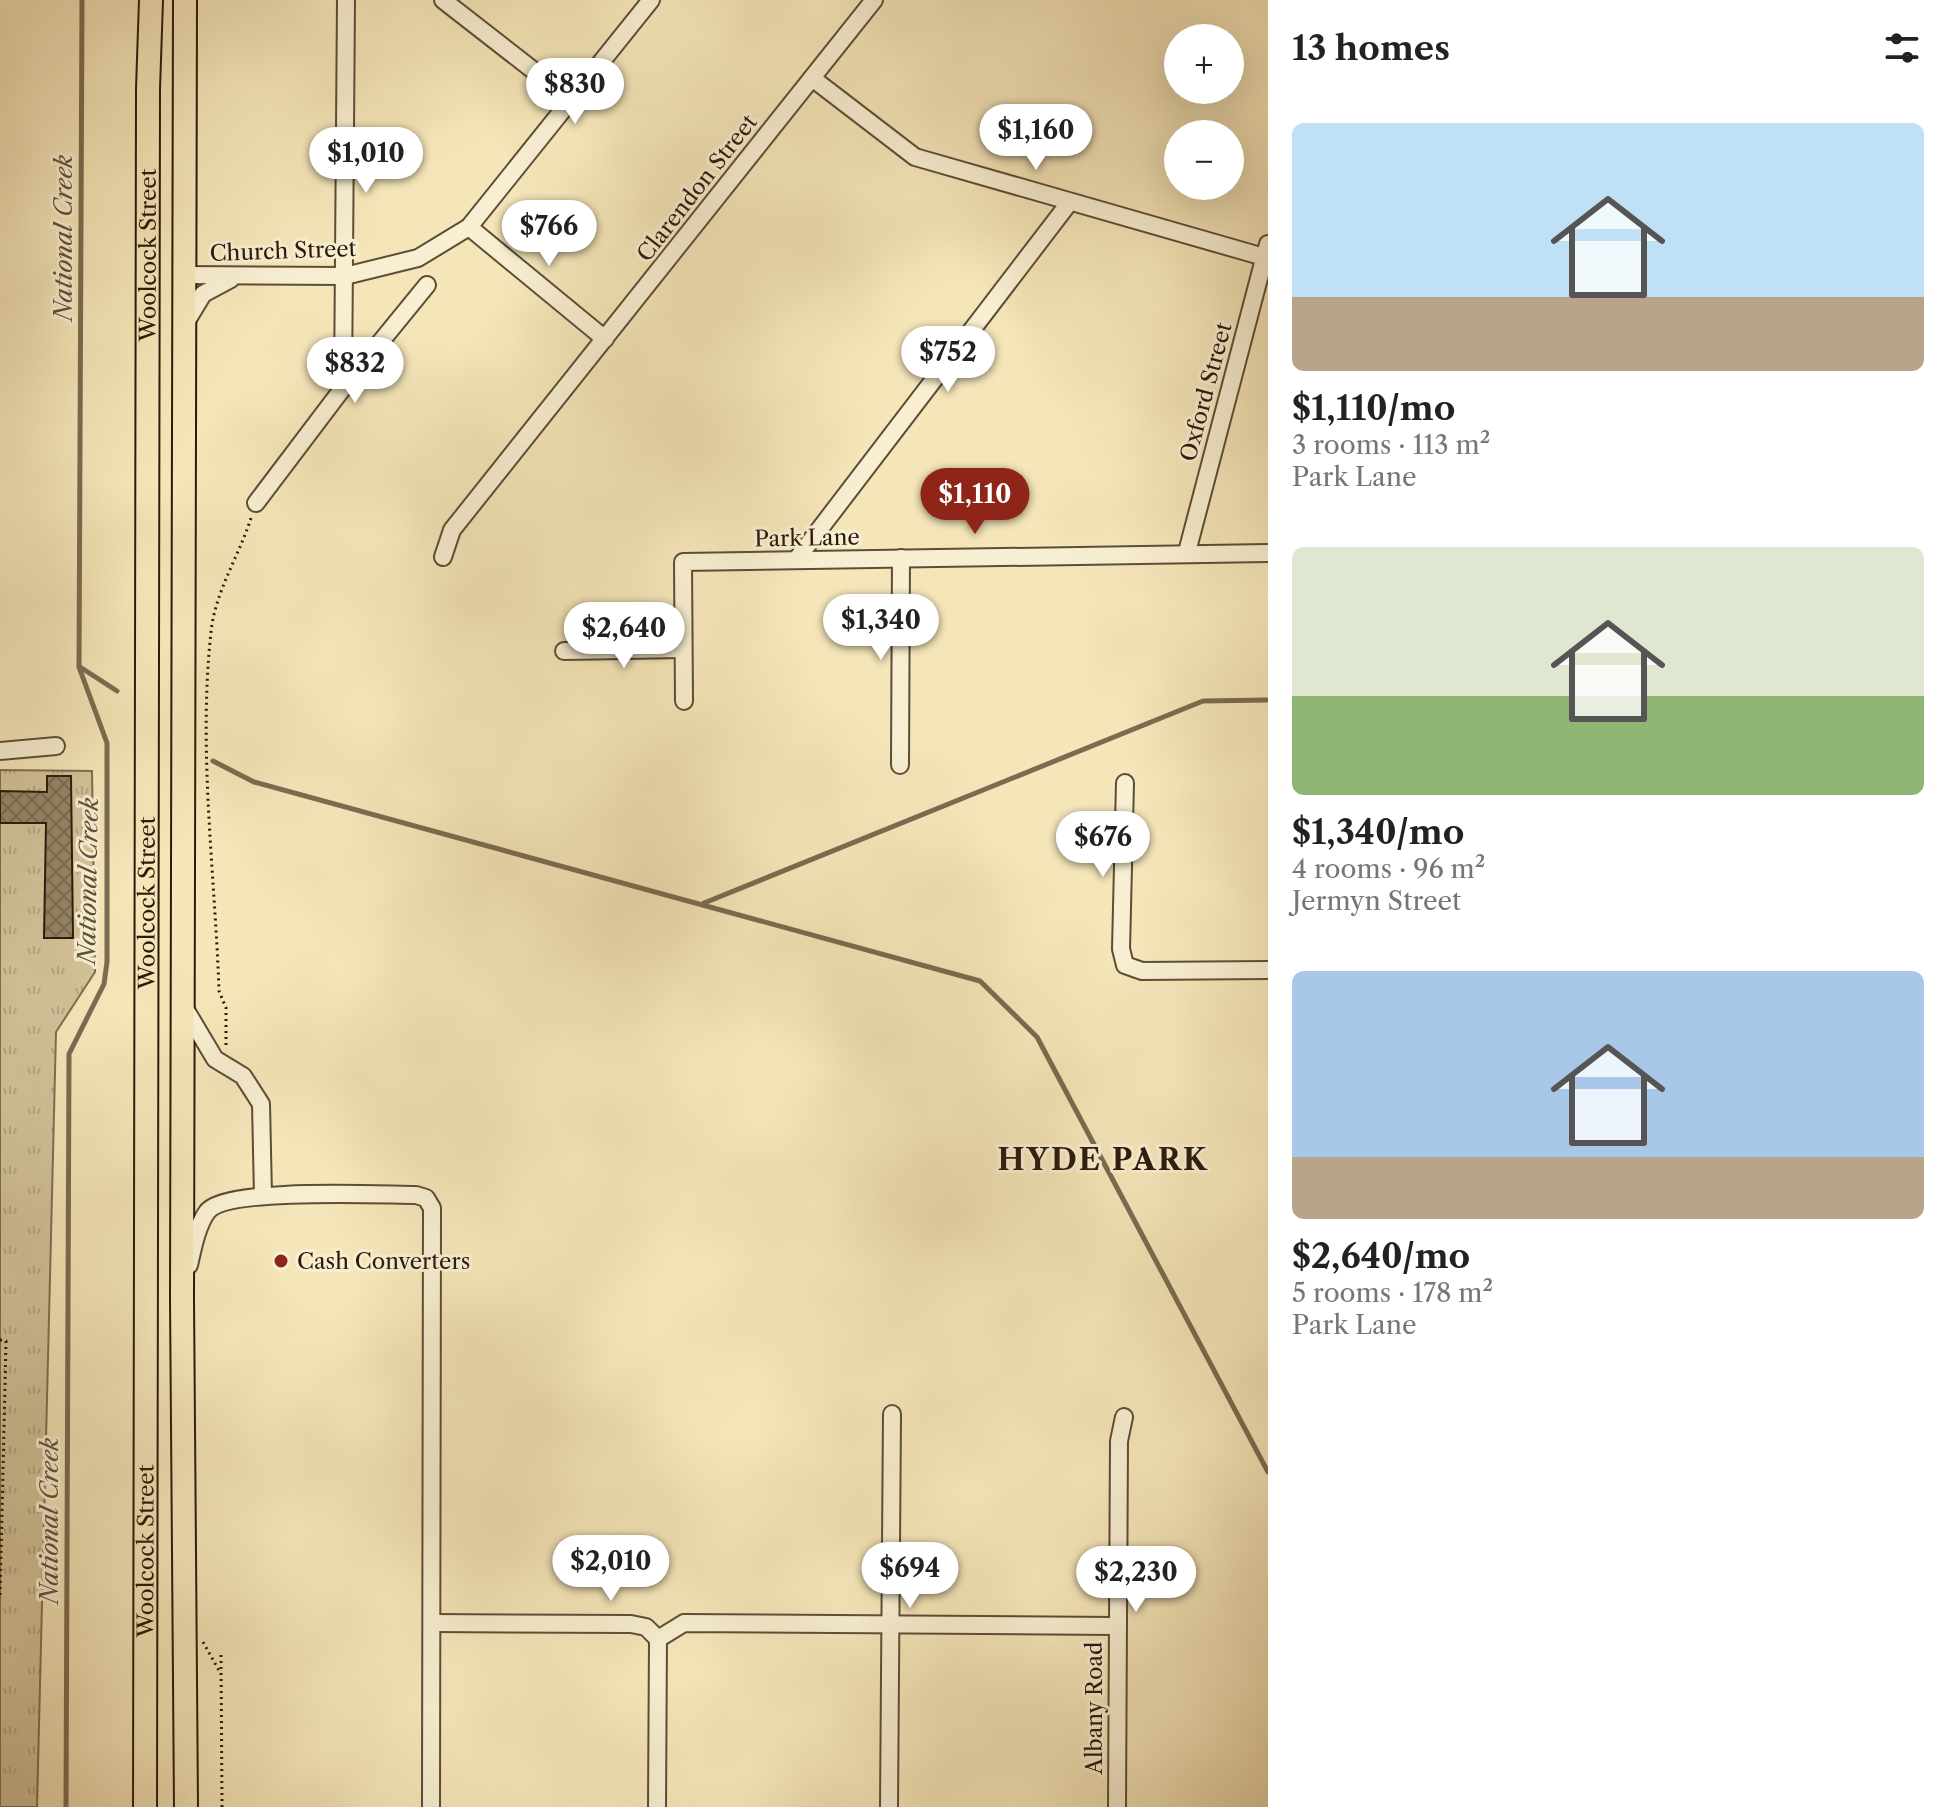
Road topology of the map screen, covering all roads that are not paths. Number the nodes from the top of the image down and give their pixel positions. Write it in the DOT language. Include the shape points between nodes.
graph roads {
  1 [pos="151,0"];
  2 [pos="185,0"];
  3 [pos="346,0"];
  4 [pos="443,0"];
  5 [pos="651,0"];
  6 [pos="874,0"];
  7 [pos="812,78"];
  8 [pos="570,99"];
  9 [pos="1069,203"];
  10 [pos="469,227"];
  11 [pos="1266,251"];
  12 [pos="185,275"];
  13 [pos="244,275"];
  14 [pos="345,276"];
  15 [pos="427,285"];
  16 [pos="185,324"];
  17 [pos="147,327"];
  18 [pos="605,339"];
  19 [pos="343,388"];
  20 [pos="256,503"];
  21 [pos="1187,552"];
  22 [pos="1268,553"];
  23 [pos="443,557"];
  24 [pos="901,558"];
  25 [pos="796,560"];
  26 [pos="683,649"];
  27 [pos="564,651"];
  28 [pos="684,701"];
  29 [pos="56,746"];
  30 [pos="0,751"];
  31 [pos="900,765"];
  32 [pos="1125,783"];
  33 [pos="1268,970"];
  34 [pos="182,1004"];
  35 [pos="263,1196"];
  36 [pos="182,1298"];
  37 [pos="892,1414"];
  38 [pos="1124,1417"];
  39 [pos="186,1611"];
  40 [pos="433,1623"];
  41 [pos="889,1626"];
  42 [pos="1116,1626"];
  43 [pos="658,1639"];
  44 [pos="145,1807"];
  45 [pos="186,1807"];
  46 [pos="201,1807"];
  47 [pos="431,1807"];
  48 [pos="657,1807"];
  49 [pos="889,1807"];
  50 [pos="1117,1807"];
  1 -- 17 [label="main road, Woolcock Street"];
  2 -- 12 [label="main road, Woolcock Street"];
  3 -- 14 [label="street"];
  4 -- 8 [label="street"];
  5 -- 8 [label="street"];
  6 -- 7 [label="street, Clarendon Street"];
  7 -- 9 [label="street" via="915,157"];
  7 -- 18 [label="street, Clarendon Street"];
  8 -- 10 [label="street"];
  9 -- 11 [label="street"];
  9 -- 25 [label="street"];
  10 -- 14 [label="street, Church Street" via="418,258"];
  10 -- 18 [label="street"];
  11 -- 21 [label="street, Oxford Street"];
  12 -- 13 [label="street, Church Street"];
  12 -- 16 [label="main road, Woolcock Street"];
  12 -- 17 [label="main road" via="164,283"];
  13 -- 14 [label="street, Church Street"];
  13 -- 16 [label="street" via="203,294"];
  14 -- 19 [label="street"];
  15 -- 19 [label="street"];
  16 -- 34 [label="main road, Woolcock Street"];
  17 -- 44 [label="main road, Woolcock Street"];
  18 -- 23 [label="street, Clarendon Street" via="452,530"];
  19 -- 20 [label="street"];
  21 -- 22 [label="street, Park Lane"];
  21 -- 24 [label="street, Park Lane"];
  24 -- 25 [label="street, Park Lane"];
  24 -- 31 [label="street"];
  25 -- 26 [label="street, Park Lane" via="683,562"];
  26 -- 27 [label="street"];
  26 -- 28 [label="street"];
  29 -- 30 [label="street"];
  32 -- 33 [label="street" via="1125,965 1142,971"];
  34 -- 35 [label="street" via="215,1059 243,1076 261,1104"];
  34 -- 36 [label="main road, Woolcock Street"];
  35 -- 36 [label="street" via="223,1200 208,1211 193,1247"];
  35 -- 40 [label="street" via="416,1195 432,1208"];
  36 -- 39 [label="main road, Woolcock Street"];
  37 -- 41 [label="street"];
  38 -- 42 [label="street, Albany Road" via="1119,1441"];
  39 -- 45 [label="main road, Woolcock Street"];
  39 -- 46 [label="main road" via="201,1719"];
  40 -- 43 [label="street" via="631,1624 646,1627"];
  40 -- 47 [label="street"];
  41 -- 42 [label="street"];
  41 -- 43 [label="street" via="684,1623"];
  41 -- 49 [label="street"];
  42 -- 50 [label="street, Albany Road"];
  43 -- 48 [label="street"];
}
